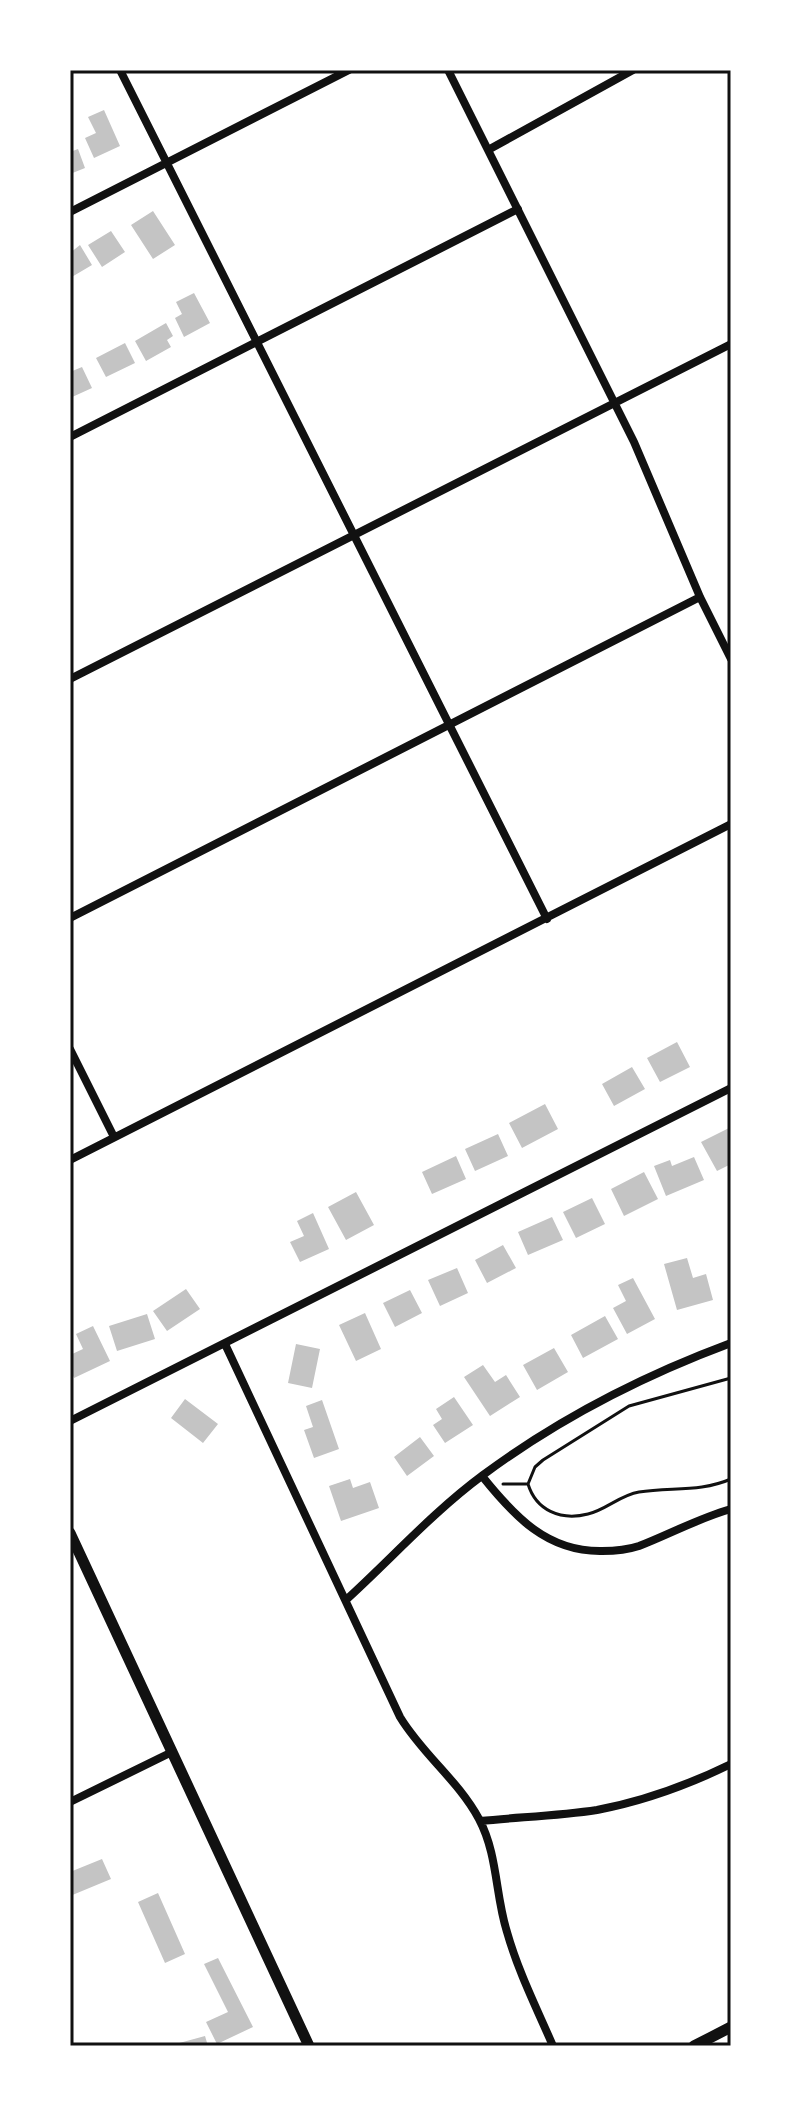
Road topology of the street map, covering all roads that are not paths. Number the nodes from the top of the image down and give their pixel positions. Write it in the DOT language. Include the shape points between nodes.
graph roads {
  1 [pos="120,70"];
  2 [pos="349,70"];
  3 [pos="448,70"];
  4 [pos="633,70"];
  5 [pos="488,150"];
  6 [pos="166,162"];
  7 [pos="518,209"];
  8 [pos="70,212"];
  9 [pos="257,342"];
  10 [pos="731,344"];
  11 [pos="615,403"];
  12 [pos="70,437"];
  13 [pos="355,535"];
  14 [pos="700,597"];
  15 [pos="731,659"];
  16 [pos="70,679"];
  17 [pos="450,725"];
  18 [pos="731,824"];
  19 [pos="70,918"];
  20 [pos="547,919"];
  21 [pos="70,1049"];
  22 [pos="731,1088"];
  23 [pos="114,1137"];
  24 [pos="70,1160"];
  25 [pos="731,1343"];
  26 [pos="225,1344"];
  27 [pos="70,1421"];
  28 [pos="482,1476"];
  29 [pos="731,1509"];
  30 [pos="70,1533"];
  31 [pos="347,1599"];
  32 [pos="172,1752"];
  33 [pos="731,1764"];
  34 [pos="70,1802"];
  35 [pos="480,1821"];
  36 [pos="731,2027"];
  37 [pos="309,2046"];
  38 [pos="553,2046"];
  39 [pos="694,2046"];
  1 -- 6 [label="street"];
  2 -- 6 [label="street"];
  3 -- 5 [label="street"];
  4 -- 5 [label="street"];
  5 -- 7 [label="street"];
  6 -- 8 [label="street"];
  6 -- 9 [label="street"];
  7 -- 9 [label="street"];
  7 -- 11 [label="street"];
  9 -- 12 [label="street"];
  9 -- 13 [label="street"];
  10 -- 11 [label="street"];
  11 -- 13 [label="street"];
  11 -- 14 [label="street"];
  13 -- 16 [label="street"];
  13 -- 17 [label="street"];
  14 -- 15 [label="street"];
  14 -- 17 [label="street"];
  17 -- 19 [label="street"];
  17 -- 20 [label="street"];
  18 -- 20 [label="street"];
  20 -- 23 [label="street"];
  21 -- 23 [label="street"];
  22 -- 26 [label="street"];
  23 -- 24 [label="street"];
  25 -- 28 [label="street" via="586,1411"];
  26 -- 27 [label="street"];
  26 -- 31 [label="street"];
  28 -- 29 [label="street" via="536,1533 588,1551 635,1547"];
  28 -- 31 [label="street"];
  30 -- 32 [label="main road"];
  31 -- 35 [label="street" via="406,1727 455,1782"];
  32 -- 34 [label="street"];
  32 -- 37 [label="main road"];
  33 -- 35 [label="street" via="595,1810"];
  35 -- 38 [label="street" via="495,1863 506,1931"];
  36 -- 39 [label="main road"];
}
